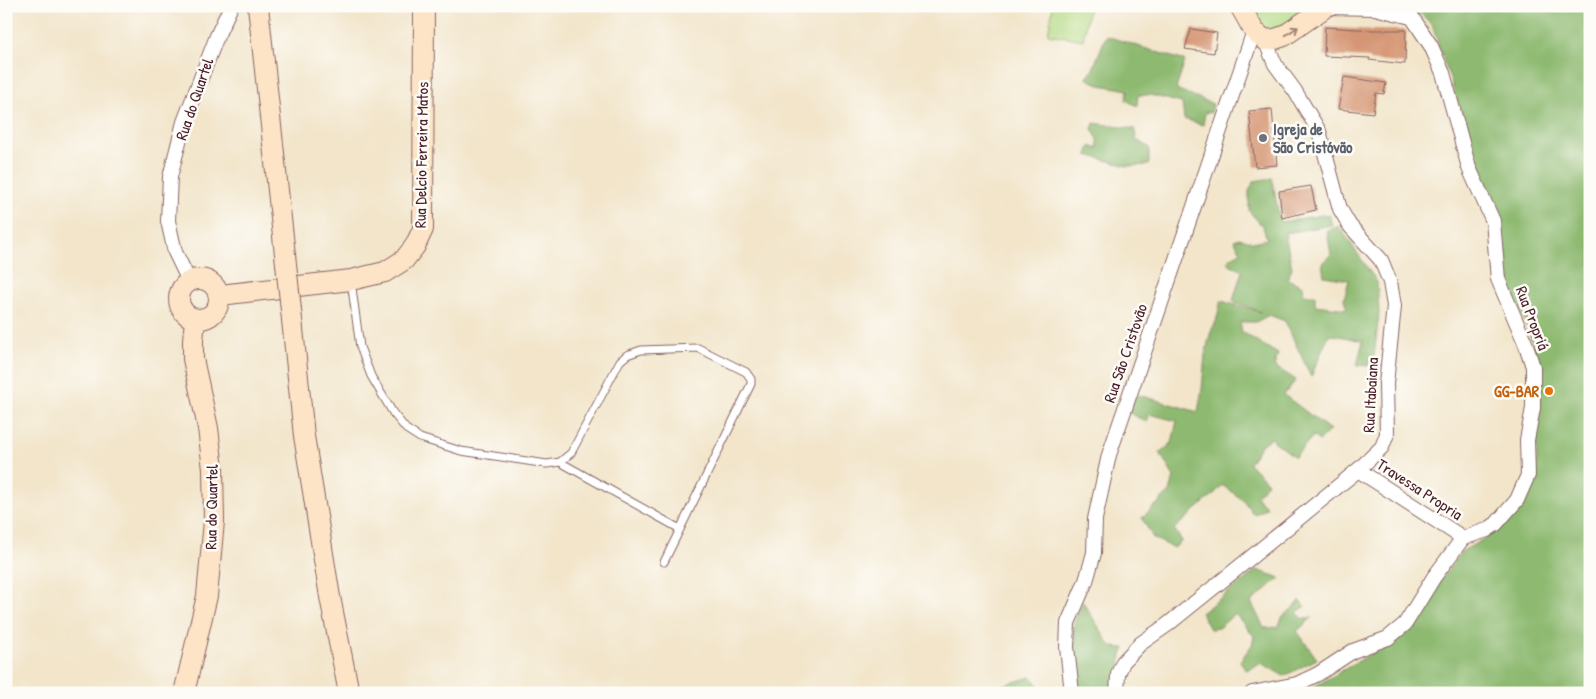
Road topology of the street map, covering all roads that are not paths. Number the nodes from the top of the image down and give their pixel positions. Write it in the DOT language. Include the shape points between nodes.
graph roads {
  1 [pos="231,6"];
  2 [pos="258,6"];
  3 [pos="424,6"];
  4 [pos="1240,6"];
  5 [pos="1401,6"];
  6 [pos="1327,7"];
  7 [pos="1412,17"];
  8 [pos="1260,35"];
  9 [pos="351,280"];
  10 [pos="189,281"];
  11 [pos="220,295"];
  12 [pos="195,320"];
  13 [pos="560,462"];
  14 [pos="1358,470"];
  15 [pos="680,529"];
  16 [pos="1463,538"];
  17 [pos="664,562"];
  18 [pos="184,693"];
  19 [pos="348,693"];
  20 [pos="1072,693"];
  21 [pos="1117,693"];
  22 [pos="1252,693"];
  1 -- 10 [label="street, Rua do Quartel" via="184,122 170,177 168,221 175,252"];
  2 -- 19 [label="street, bridge" via="304,436"];
  3 -- 9 [label="street, Rua Delcio Ferreira Matos" via="422,229 404,260 385,272"];
  4 -- 8 [label="street"];
  5 -- 7 [label="street, Rua Propriá"];
  6 -- 7 [label="street" via="1375,8"];
  8 -- 6 [label="street, one-way" via="1275,39 1284,36"];
  7 -- 16 [label="street, Rua Propriá" via="1431,46 1443,74 1469,168 1493,221 1498,279 1532,366 1533,408 1527,440 1528,476 1517,500 1496,524"];
  8 -- 14 [label="street, Rua Itabaiana" via="1274,64 1319,131 1340,209 1350,226 1380,260 1390,282 1394,306 1386,384 1387,434 1382,446"];
  8 -- 20 [label="street, Rua São Cristovão" via="1109,455 1094,519 1094,553 1068,623"];
  9 -- 11 [label="street, Rua Delcio Ferreira Matos"];
  9 -- 13 [label="lane" via="360,347 371,376 406,429 420,438 461,451 547,464"];
  10 -- 11 [label="street" via="202,279 214,284"];
  10 -- 12 [label="street" via="179,297 182,310"];
  11 -- 12 [label="street" via="217,310 212,316"];
  12 -- 18 [label="street, Rua do Quartel" via="193,359 208,428 214,522 208,596"];
  13 -- 15 [label="lane"];
  13 -- 15 [label="lane" via="571,454 620,361 627,355 641,350 698,348 746,372 751,384"];
  14 -- 16 [label="street, Travessa Propria"];
  14 -- 21 [label="street, Rua Itabaiana" via="1237,570 1140,644 1123,662 1118,674"];
  15 -- 17 [label="lane"];
  16 -- 22 [label="street" via="1405,624 1388,638 1353,651 1297,684"];
}
